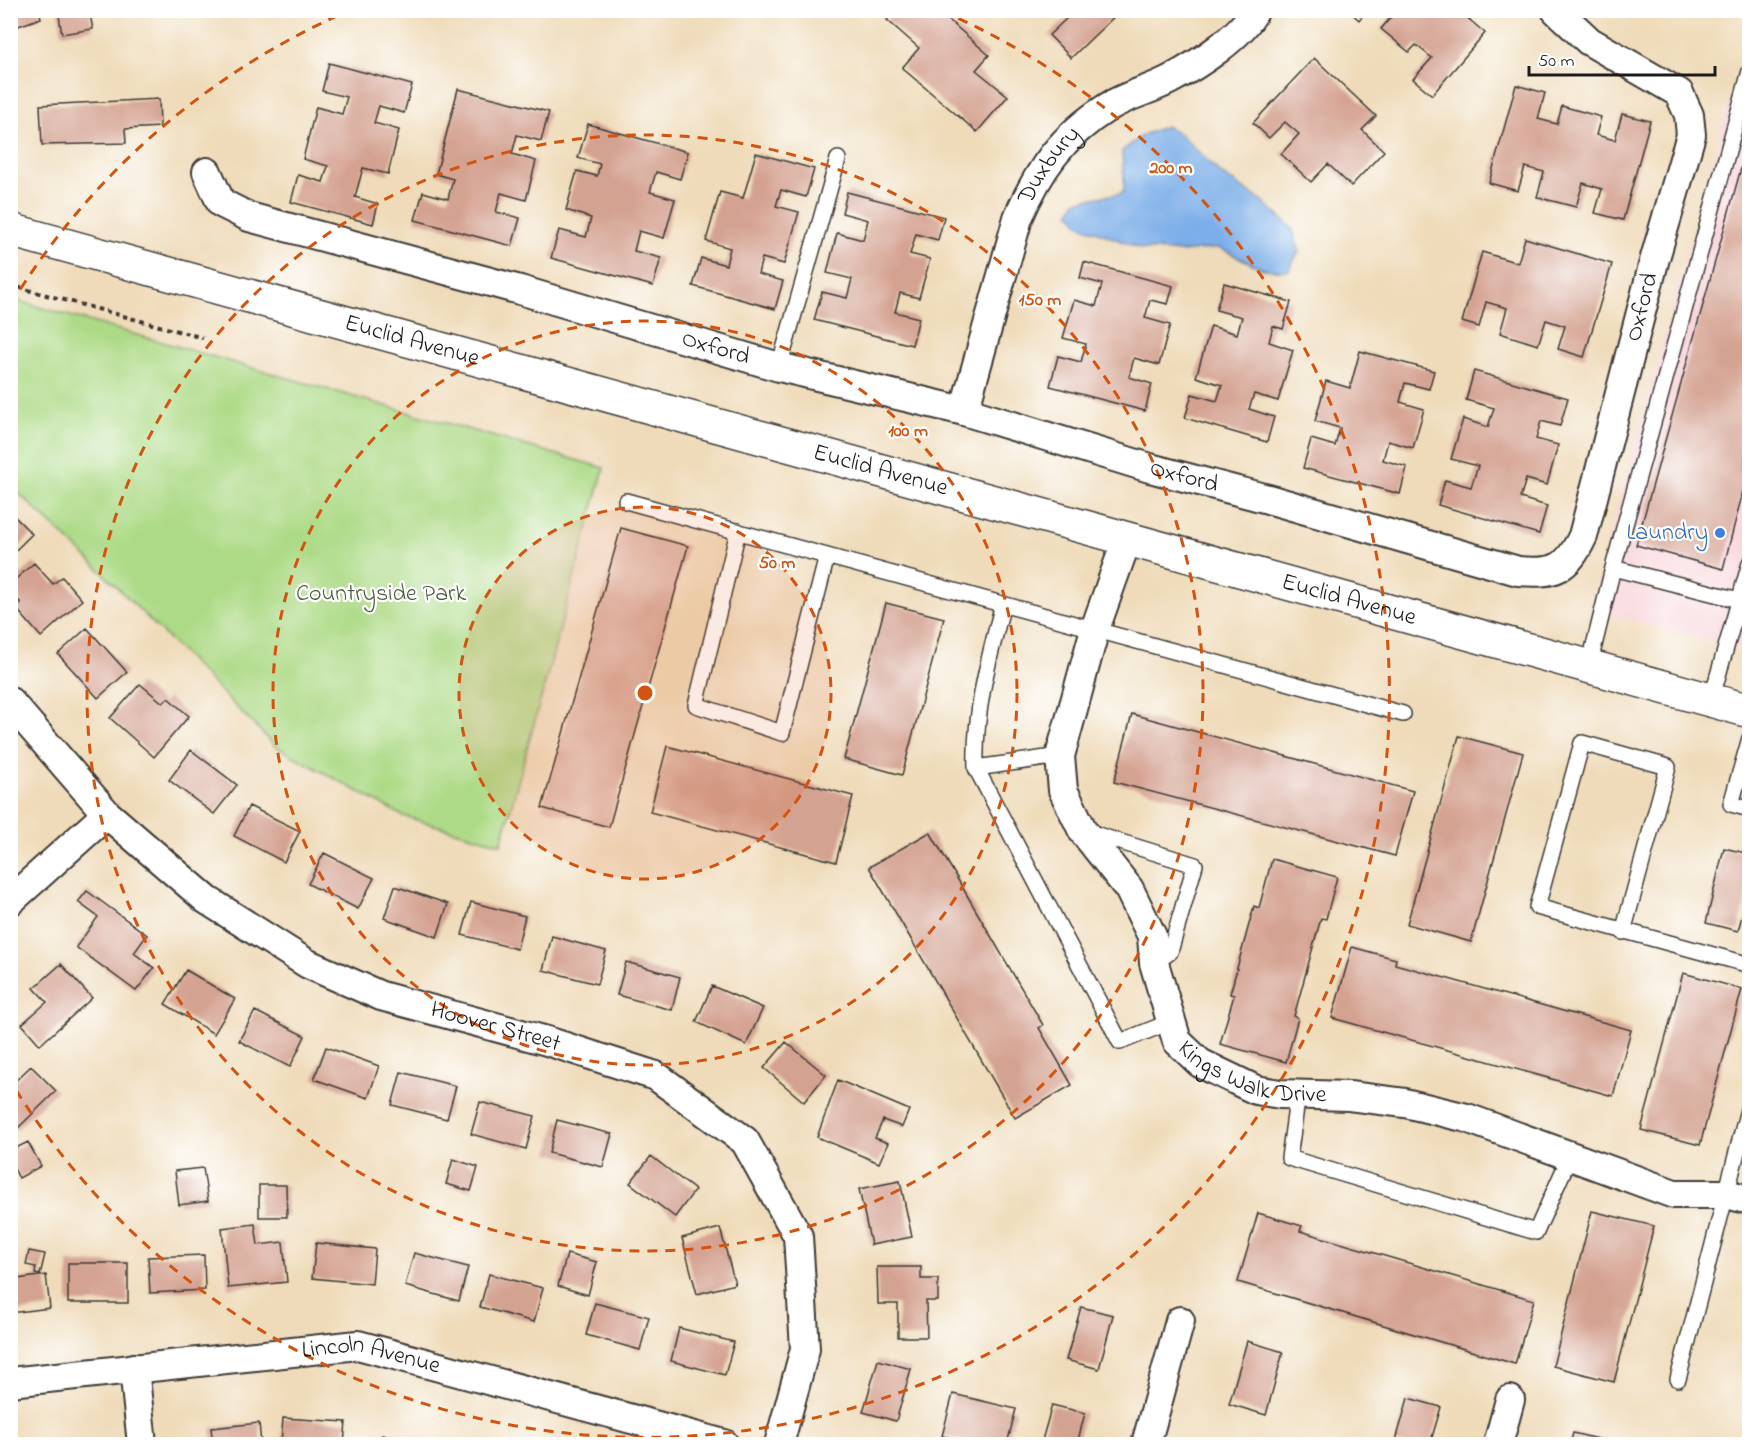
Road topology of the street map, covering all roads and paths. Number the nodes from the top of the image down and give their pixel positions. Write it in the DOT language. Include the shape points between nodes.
graph roads {
  1 [pos="1255,10"];
  2 [pos="1556,10"];
  3 [pos="1749,71"];
  4 [pos="838,159"];
  5 [pos="207,172"];
  6 [pos="10,230"];
  7 [pos="10,285"];
  8 [pos="203,338"];
  9 [pos="778,367"];
  10 [pos="964,411"];
  11 [pos="626,501"];
  12 [pos="738,531"];
  13 [pos="1127,539"];
  14 [pos="827,556"];
  15 [pos="1749,563"];
  16 [pos="1612,568"];
  17 [pos="1739,600"];
  18 [pos="1003,604"];
  19 [pos="1095,629"];
  20 [pos="1588,666"];
  21 [pos="1711,700"];
  22 [pos="10,702"];
  23 [pos="1749,711"];
  24 [pos="1403,714"];
  25 [pos="1749,738"];
  26 [pos="1060,756"];
  27 [pos="976,768"];
  28 [pos="1749,809"];
  29 [pos="107,814"];
  30 [pos="1083,831"];
  31 [pos="10,902"];
  32 [pos="1623,932"];
  33 [pos="1154,963"];
  34 [pos="1749,965"];
  35 [pos="1170,1023"];
  36 [pos="1298,1093"];
  37 [pos="1749,1102"];
  38 [pos="1570,1156"];
  39 [pos="1738,1197"];
  40 [pos="1180,1321"];
  41 [pos="134,1368"];
  42 [pos="1678,1379"];
  43 [pos="10,1382"];
  44 [pos="1510,1400"];
  45 [pos="142,1444"];
  46 [pos="724,1444"];
  47 [pos="779,1444"];
  48 [pos="1146,1444"];
  49 [pos="1498,1444"];
  1 -- 10 [label="street, Duxbury" via="1231,38 1171,79 1109,107 1054,151 1018,218"];
  2 -- 10 [label="street, Oxford" via="1589,41 1679,93 1689,115 1691,135 1583,536 1573,556 1561,567 1542,573 1518,572"];
  3 -- 16 [label="lane"];
  4 -- 9 [label="lane"];
  5 -- 9 [label="street, Oxford" via="221,203 249,217 520,290"];
  6 -- 13 [label="main road, Euclid Avenue"];
  7 -- 8 [label="path"];
  9 -- 10 [label="street, Oxford"];
  11 -- 12 [label="lane"];
  12 -- 14 [label="lane"];
  12 -- 14 [label="lane" via="696,705 782,733"];
  13 -- 19 [label="street, Kings Walk Drive"];
  13 -- 20 [label="main road, Euclid Avenue"];
  14 -- 18 [label="lane"];
  15 -- 17 [label="lane"];
  16 -- 17 [label="lane"];
  16 -- 20 [label="lane"];
  17 -- 21 [label="lane"];
  18 -- 19 [label="lane"];
  18 -- 27 [label="lane" via="975,734"];
  19 -- 24 [label="lane"];
  19 -- 26 [label="street, Kings Walk Drive"];
  20 -- 21 [label="main road, Euclid Avenue"];
  21 -- 23 [label="main road, Euclid Avenue"];
  22 -- 29 [label="street, Hoover Street"];
  25 -- 28 [label="lane" via="1731,804"];
  26 -- 27 [label="lane"];
  26 -- 30 [label="street, Kings Walk Drive" via="1063,790"];
  27 -- 35 [label="lane" via="1120,1042"];
  29 -- 31 [label="street"];
  29 -- 47 [label="street, Hoover Street" via="207,900 308,964 381,996 547,1041 656,1076 745,1141 798,1236 805,1349"];
  30 -- 33 [label="street, Kings Walk Drive" via="1128,889 1152,936"];
  30 -- 33 [label="lane" via="1195,865 1170,952"];
  32 -- 32 [label="lane" via="1537,907 1582,743 1668,767"];
  32 -- 34 [label="lane"];
  33 -- 35 [label="street, Kings Walk Drive"];
  35 -- 36 [label="street, Kings Walk Drive" via="1177,1041 1200,1063 1256,1089"];
  36 -- 38 [label="street, Kings Walk Drive" via="1377,1098 1435,1109"];
  36 -- 38 [label="lane" via="1289,1158 1536,1232"];
  37 -- 39 [label="lane"];
  38 -- 39 [label="street, Kings Walk Drive" via="1674,1194"];
  39 -- 42 [label="lane"];
  40 -- 48 [label="street"];
  41 -- 43 [label="street, Lincoln Avenue"];
  41 -- 45 [label="street"];
  41 -- 46 [label="street, Lincoln Avenue" via="358,1345"];
  44 -- 49 [label="street"];
}
